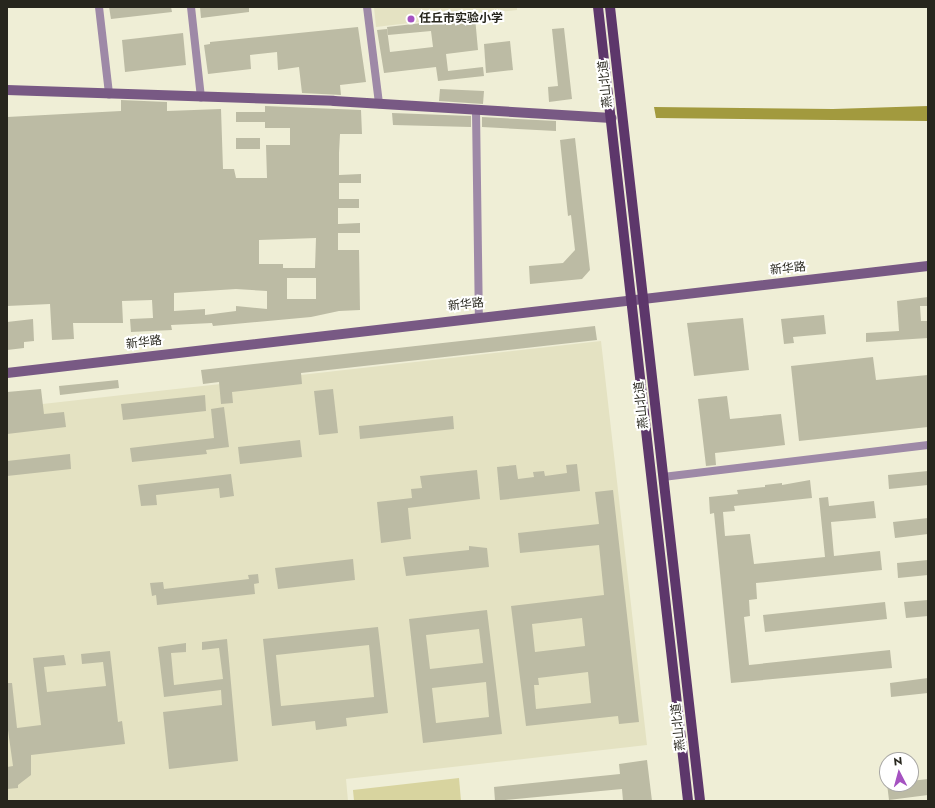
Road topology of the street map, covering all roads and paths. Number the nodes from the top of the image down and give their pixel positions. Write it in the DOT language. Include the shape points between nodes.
graph roads {
  1 [pos="100,7"];
  2 [pos="191,7"];
  3 [pos="367,7"];
  4 [pos="598,7"];
  5 [pos="610,7"];
  6 [pos="7,90"];
  7 [pos="109,94"];
  8 [pos="201,97"];
  9 [pos="379,104"];
  10 [pos="476,111"];
  11 [pos="611,118"];
  12 [pos="928,266"];
  13 [pos="643,298"];
  14 [pos="631,300"];
  15 [pos="479,317"];
  16 [pos="7,373"];
  17 [pos="928,445"];
  18 [pos="663,477"];
  19 [pos="688,801"];
  20 [pos="700,801"];
  1 -- 7 [label="street"];
  2 -- 8 [label="street"];
  3 -- 9 [label="street"];
  4 -- 11 [label="main road, 燕山北道"];
  5 -- 13 [label="main road, 燕山北道"];
  6 -- 7 [label="main road"];
  7 -- 8 [label="main road"];
  8 -- 9 [label="main road"];
  9 -- 10 [label="main road"];
  10 -- 11 [label="main road"];
  10 -- 15 [label="street"];
  11 -- 14 [label="main road, 燕山北道"];
  12 -- 13 [label="main road, 新华路"];
  13 -- 14 [label="main road, 新华路"];
  13 -- 18 [label="main road, 燕山北道"];
  14 -- 15 [label="main road, 新华路"];
  14 -- 19 [label="main road, 燕山北道"];
  15 -- 16 [label="main road, 新华路"];
  17 -- 18 [label="street"];
  18 -- 20 [label="main road, 燕山北道"];
}
